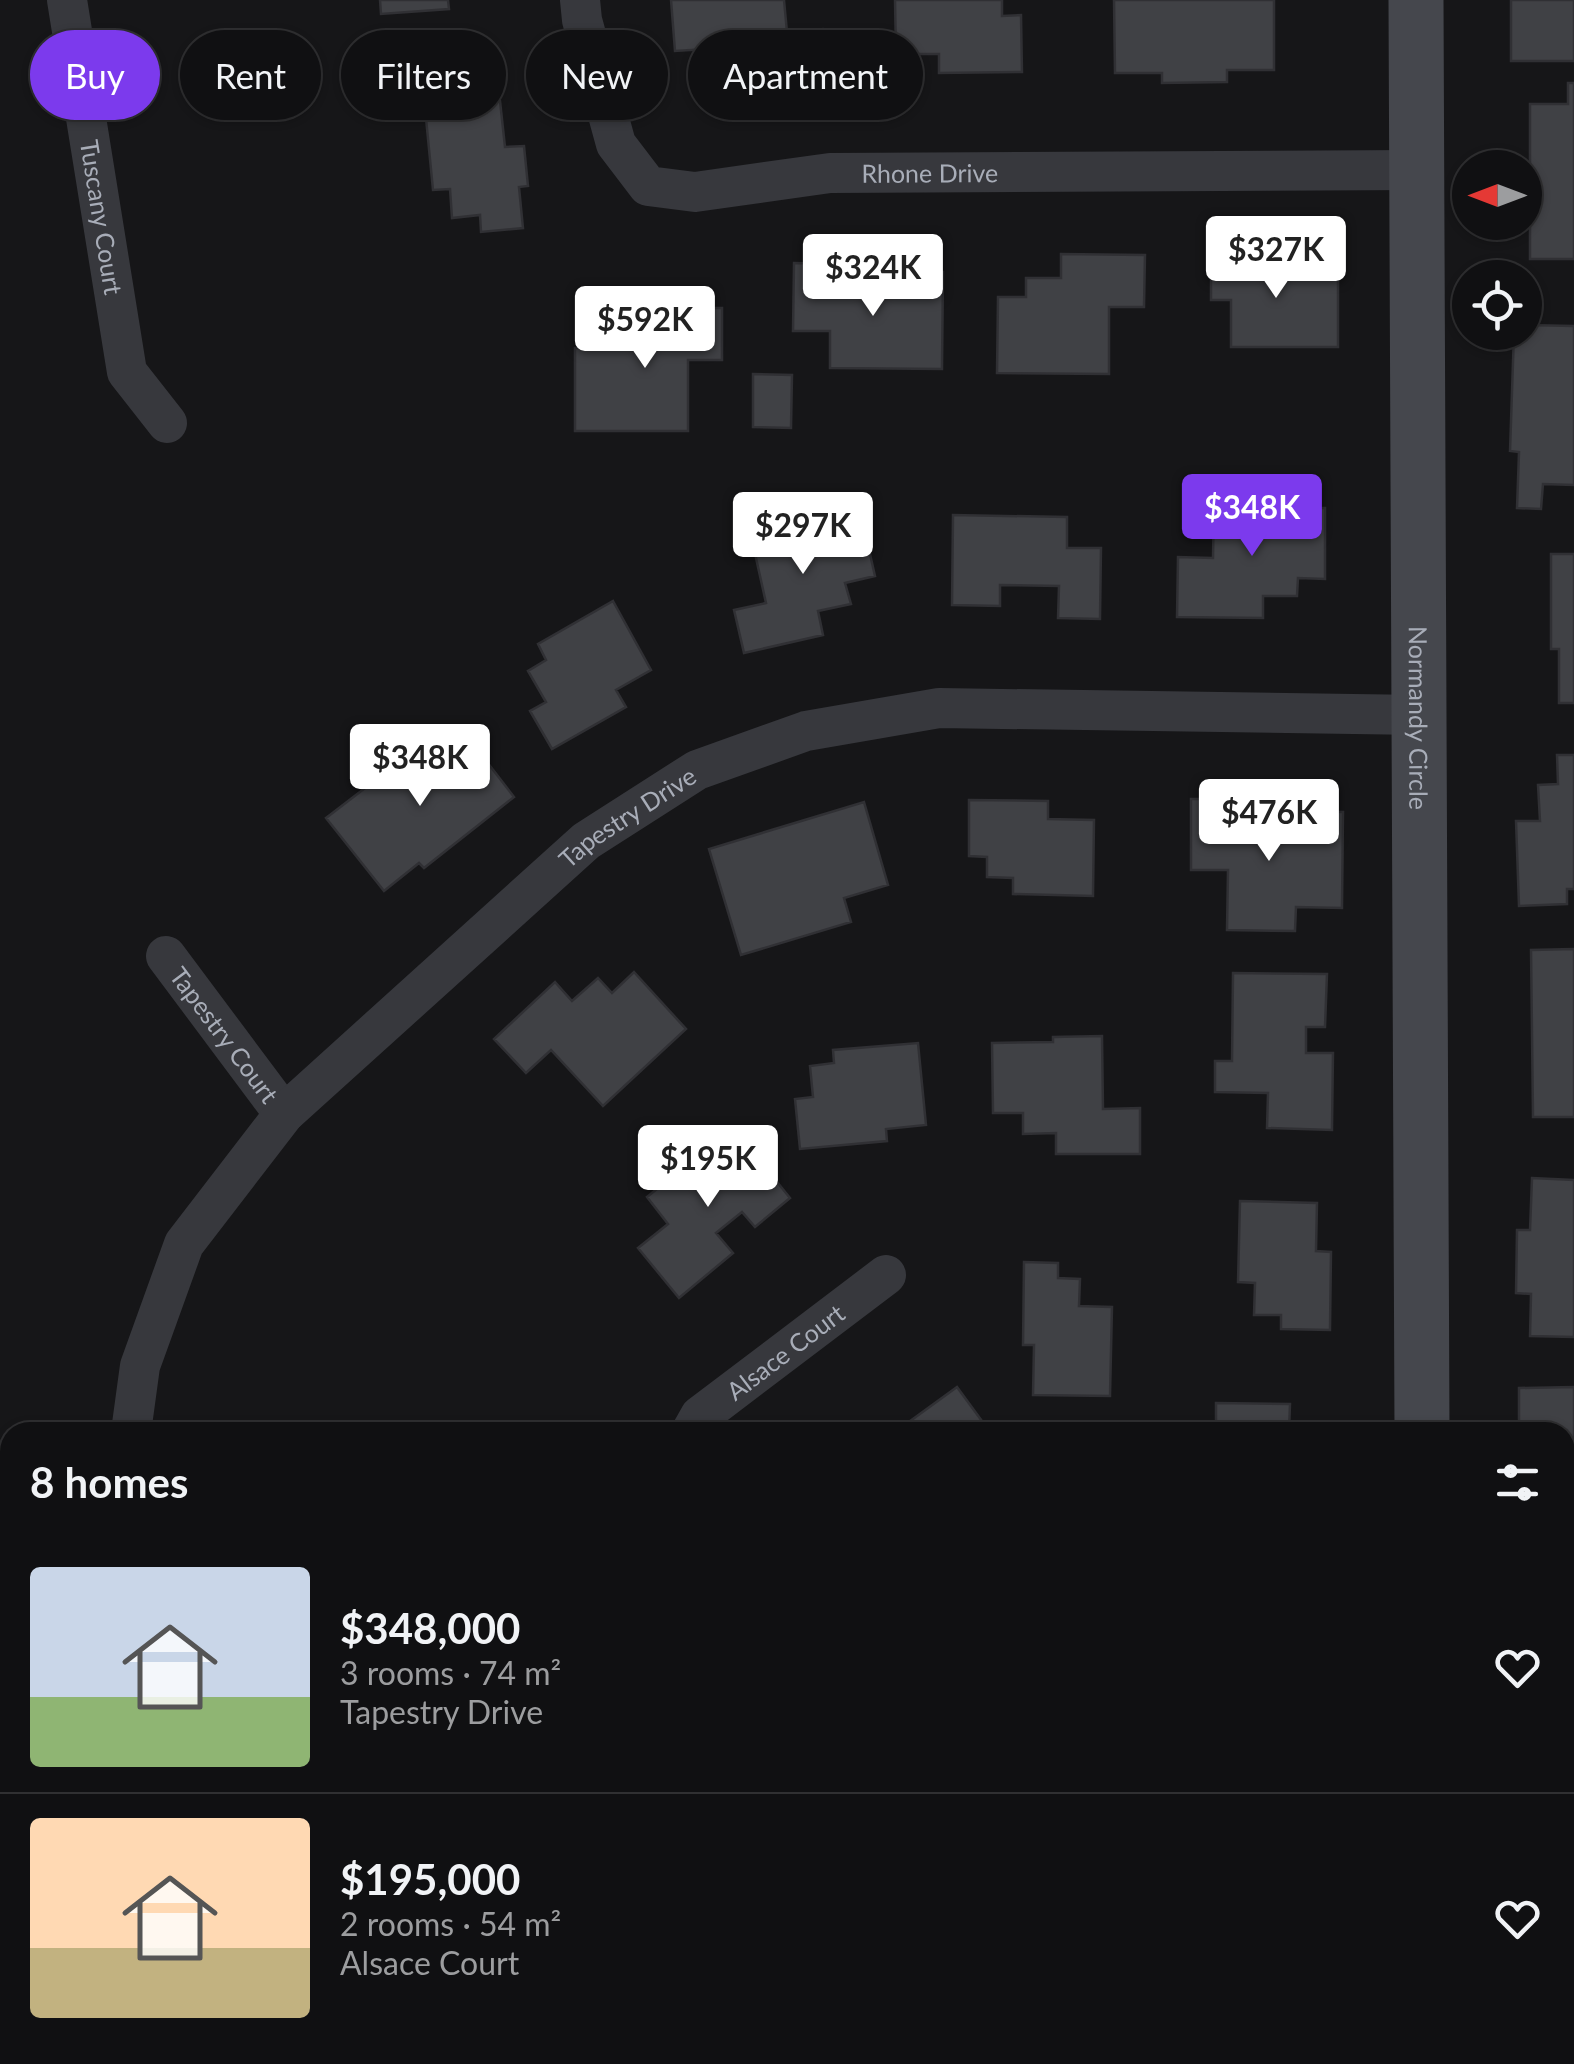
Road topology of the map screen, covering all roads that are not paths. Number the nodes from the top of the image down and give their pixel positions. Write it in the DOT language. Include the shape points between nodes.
graph roads {
  1 [pos="67,0"];
  2 [pos="580,0"];
  3 [pos="1416,0"];
  4 [pos="1416,170"];
  5 [pos="168,423"];
  6 [pos="1422,715"];
  7 [pos="166,956"];
  8 [pos="284,1114"];
  9 [pos="886,1274"];
  10 [pos="132,1422"];
  11 [pos="697,1422"];
  12 [pos="1422,1422"];
  1 -- 5 [label="street, Tuscany Court" via="127,372"];
  2 -- 4 [label="street, Rhone Drive" via="616,144 648,186 695,192 830,172"];
  3 -- 4 [label="street, Normandy Circle"];
  4 -- 6 [label="street, Normandy Circle"];
  6 -- 8 [label="street, Tapestry Drive" via="940,708 806,731 697,770 586,841"];
  6 -- 12 [label="street, Normandy Circle"];
  7 -- 8 [label="street, Tapestry Court"];
  8 -- 10 [label="street, Tapestry Drive" via="184,1244 140,1366"];
  9 -- 11 [label="street, Alsace Court"];
}
